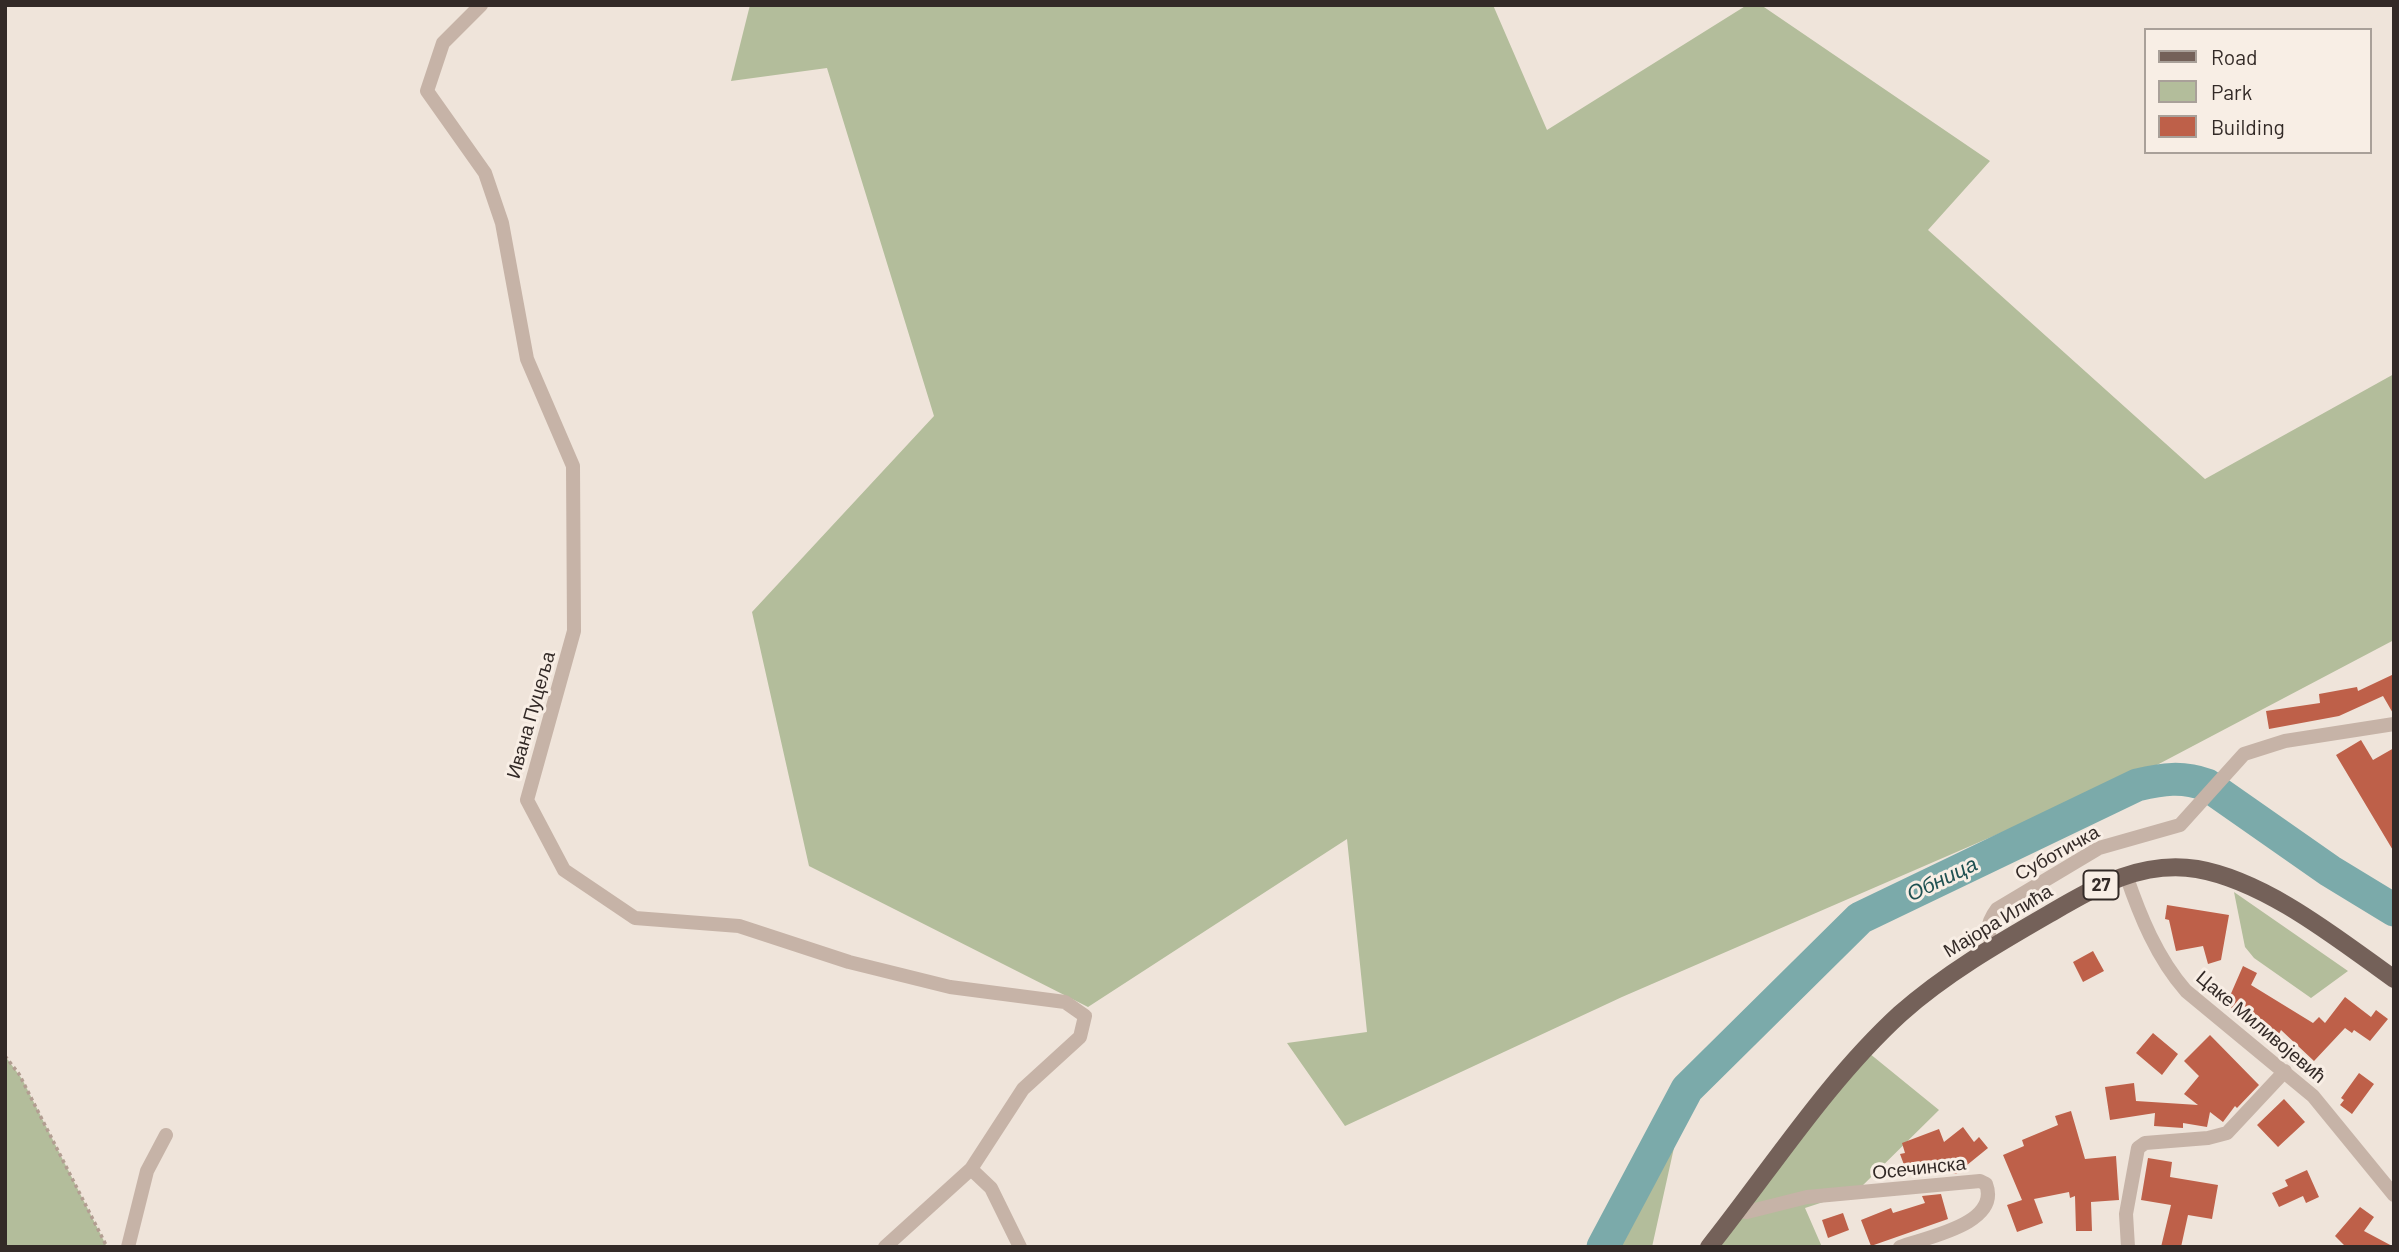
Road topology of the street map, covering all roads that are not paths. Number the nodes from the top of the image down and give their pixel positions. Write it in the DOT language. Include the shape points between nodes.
graph roads {
  1 [pos="481,5"];
  2 [pos="2394,724"];
  3 [pos="2126,875"];
  4 [pos="1995,946"];
  5 [pos="2394,979"];
  6 [pos="2285,1071"];
  7 [pos="166,1135"];
  8 [pos="971,1169"];
  9 [pos="2394,1195"];
  10 [pos="1736,1211"];
  11 [pos="128,1247"];
  12 [pos="885,1247"];
  13 [pos="1020,1247"];
  14 [pos="1709,1247"];
  15 [pos="1900,1247"];
  16 [pos="2128,1247"];
  1 -- 8 [label="street, Ивана Пуцеља" via="443,43 427,91 485,173 502,223 527,359 573,466 574,631 527,800 564,870 635,918 739,926 849,962 950,987 1065,1002 1084,1016 1080,1037 1023,1089"];
  2 -- 4 [label="street, Суботичка" via="2268,745 2244,754 2190,816 2171,829 2084,855 1997,909 1989,923"];
  3 -- 4 [label="main road, Мајора Илића / 27" via="2076,898"];
  3 -- 5 [label="main road, Мајора Илића / 27" via="2165,867 2198,869 2237,880 2313,921"];
  3 -- 6 [label="street, Цаке Миливојевић" via="2169,972 2194,998"];
  4 -- 10 [label="main road, Мајора Илића / 27" via="1940,981 1864,1049"];
  6 -- 9 [label="street, Цаке Миливојевић" via="2321,1104"];
  6 -- 16 [label="street" via="2227,1133 2145,1143 2138,1148 2126,1214"];
  7 -- 11 [label="street" via="147,1171"];
  8 -- 12 [label="street, Ивана Пуцеља"];
  8 -- 13 [label="street" via="991,1188"];
  10 -- 14 [label="main road, Мајора Илића / 27"];
  10 -- 15 [label="street, Осечинска" via="1807,1197 1986,1184 1983,1213"];
}
